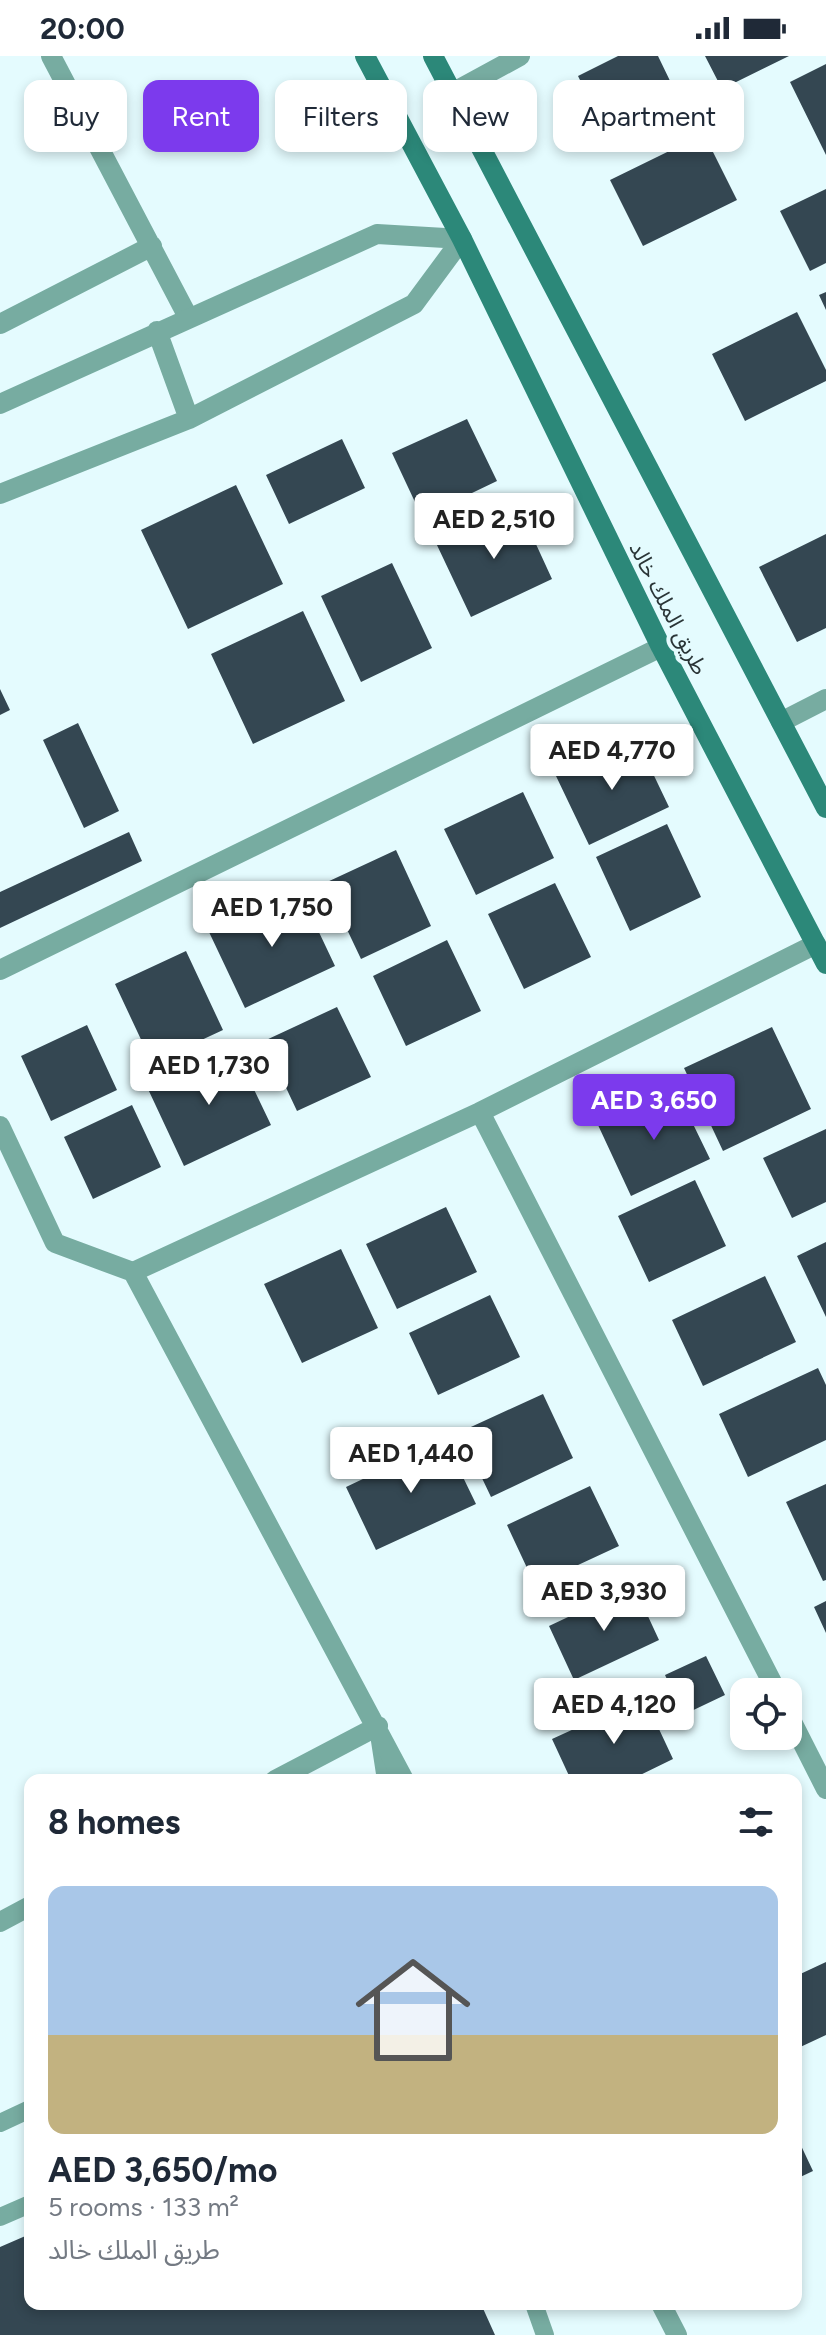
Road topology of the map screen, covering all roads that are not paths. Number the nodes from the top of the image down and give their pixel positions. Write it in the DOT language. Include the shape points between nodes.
graph roads {
  1 [pos="51,56"];
  2 [pos="365,56"];
  3 [pos="433,56"];
  4 [pos="520,56"];
  5 [pos="445,80"];
  6 [pos="476,80"];
  7 [pos="483,152"];
  8 [pos="462,239"];
  9 [pos="152,246"];
  10 [pos="188,317"];
  11 [pos="0,324"];
  12 [pos="157,331"];
  13 [pos="0,404"];
  14 [pos="189,419"];
  15 [pos="0,494"];
  16 [pos="661,647"];
  17 [pos="826,699"];
  18 [pos="781,722"];
  19 [pos="826,808"];
  20 [pos="816,944"];
  21 [pos="826,964"];
  22 [pos="0,970"];
  23 [pos="480,1112"];
  24 [pos="0,1126"];
  25 [pos="133,1272"];
  26 [pos="770,1678"];
  27 [pos="378,1726"];
  28 [pos="802,1742"];
  29 [pos="286,1774"];
  30 [pos="385,1774"];
  31 [pos="401,1774"];
  32 [pos="826,1789"];
  33 [pos="24,1909"];
  34 [pos="0,1922"];
  35 [pos="24,2112"];
  36 [pos="0,2123"];
  37 [pos="24,2207"];
  38 [pos="0,2217"];
  39 [pos="536,2310"];
  40 [pos="664,2310"];
  41 [pos="545,2335"];
  42 [pos="677,2335"];
  1 -- 9 [label="street"];
  2 -- 8 [label="main road, طريق الملك خالد"];
  3 -- 5 [label="main road, طريق الملك خالد"];
  4 -- 6 [label="street"];
  7 -- 18 [label="main road, طريق الملك خالد"];
  8 -- 10 [label="street" via="377,234"];
  8 -- 14 [label="street" via="414,304"];
  8 -- 16 [label="main road, طريق الملك خالد"];
  9 -- 10 [label="street"];
  9 -- 11 [label="street"];
  10 -- 12 [label="street"];
  12 -- 13 [label="street"];
  12 -- 14 [label="street"];
  14 -- 15 [label="street"];
  16 -- 20 [label="main road, طريق الملك خالد"];
  16 -- 22 [label="street"];
  17 -- 18 [label="street"];
  18 -- 19 [label="main road, طريق الملك خالد"];
  20 -- 21 [label="main road, طريق الملك خالد"];
  20 -- 23 [label="street"];
  23 -- 25 [label="street"];
  23 -- 26 [label="street"];
  24 -- 25 [label="street" via="55,1243"];
  25 -- 27 [label="street"];
  27 -- 29 [label="street"];
  27 -- 30 [label="lane"];
  27 -- 31 [label="street"];
  28 -- 32 [label="street"];
  33 -- 34 [label="street"];
  35 -- 36 [label="lane"];
  37 -- 38 [label="lane"];
  39 -- 41 [label="lane"];
  40 -- 42 [label="street"];
}
